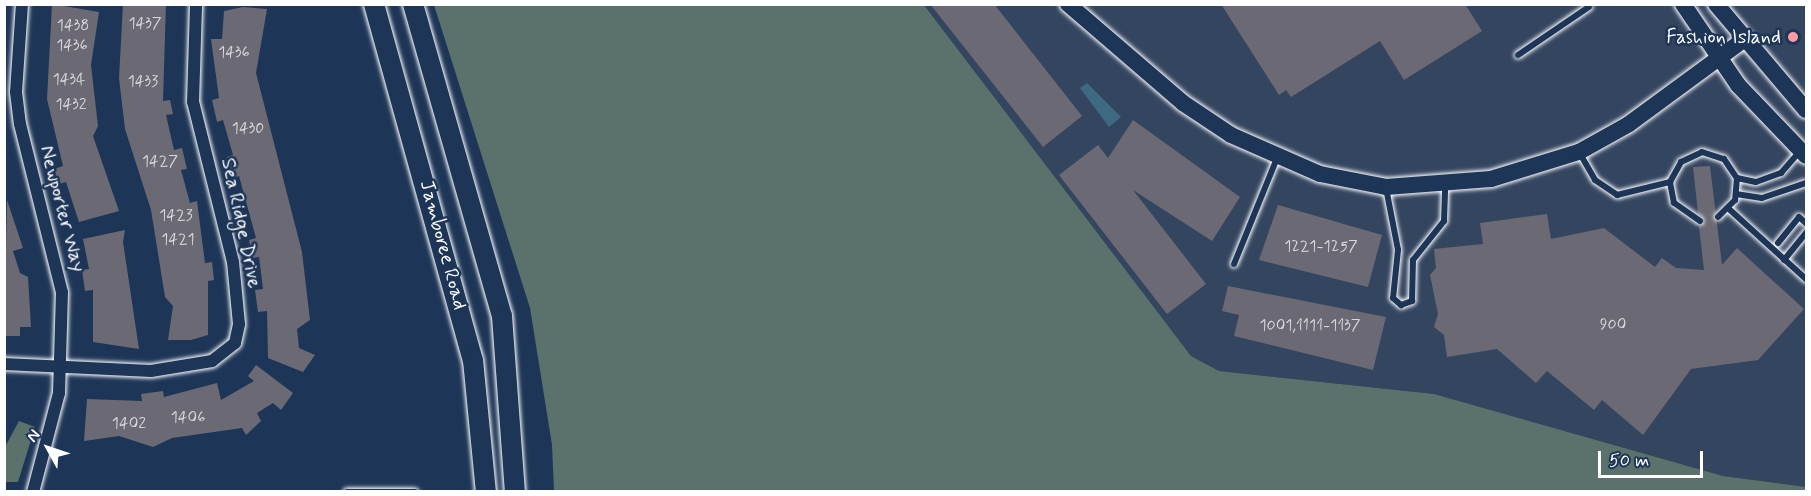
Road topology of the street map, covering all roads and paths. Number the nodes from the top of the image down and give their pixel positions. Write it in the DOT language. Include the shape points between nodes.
graph roads {
  1 [pos="22,4"];
  2 [pos="196,4"];
  3 [pos="374,4"];
  4 [pos="413,4"];
  5 [pos="1068,4"];
  6 [pos="1683,4"];
  7 [pos="1716,4"];
  8 [pos="1589,7"];
  9 [pos="1742,41"];
  10 [pos="1518,55"];
  11 [pos="1717,58"];
  12 [pos="1806,110"];
  13 [pos="1579,152"];
  14 [pos="1803,153"];
  15 [pos="1277,158"];
  16 [pos="1737,178"];
  17 [pos="1670,182"];
  18 [pos="1806,183"];
  19 [pos="1445,186"];
  20 [pos="1386,187"];
  21 [pos="1736,194"];
  22 [pos="1729,209"];
  23 [pos="1718,217"];
  24 [pos="1700,221"];
  25 [pos="1806,224"];
  26 [pos="1806,233"];
  27 [pos="1778,243"];
  28 [pos="1784,260"];
  29 [pos="1234,264"];
  30 [pos="1806,279"];
  31 [pos="4,364"];
  32 [pos="62,366"];
  33 [pos="33,492"];
  34 [pos="347,492"];
  35 [pos="415,492"];
  36 [pos="486,492"];
  37 [pos="516,492"];
  1 -- 32 [label="street, Newporter Way" via="16,92 25,146 59,266"];
  2 -- 32 [label="street, Sea Ridge Drive" via="193,102 233,262 239,324 235,343 212,361 151,371"];
  3 -- 36 [label="main road, Jamboree Road" via="473,360"];
  4 -- 37 [label="main road, Jamboree Road" via="502,316"];
  5 -- 15 [label="main road" via="1183,103"];
  6 -- 11 [label="main road"];
  7 -- 9 [label="main road"];
  8 -- 10 [label="lane"];
  9 -- 11 [label="main road"];
  9 -- 12 [label="main road"];
  11 -- 13 [label="main road" via="1629,124"];
  11 -- 14 [label="main road"];
  13 -- 17 [label="lane" via="1594,180 1617,195"];
  13 -- 19 [label="main road"];
  14 -- 16 [label="lane" via="1781,173 1756,182"];
  15 -- 20 [label="main road" via="1320,174"];
  15 -- 29 [label="lane"];
  16 -- 17 [label="lane" via="1724,159 1702,153 1680,162"];
  16 -- 21 [label="lane"];
  17 -- 24 [label="lane" via="1680,212"];
  18 -- 21 [label="lane" via="1762,198"];
  19 -- 20 [label="main road"];
  19 -- 20 [label="lane" via="1444,221 1413,260 1412,301 1401,305 1393,298 1398,250"];
  21 -- 22 [label="lane"];
  22 -- 23 [label="lane"];
  22 -- 28 [label="lane"];
  25 -- 27 [label="lane" via="1799,217"];
  26 -- 28 [label="lane"];
  28 -- 30 [label="lane"];
  31 -- 32 [label="street"];
  32 -- 33 [label="street, Newporter Way" via="54,423"];
  34 -- 35 [label="lane"];
}
